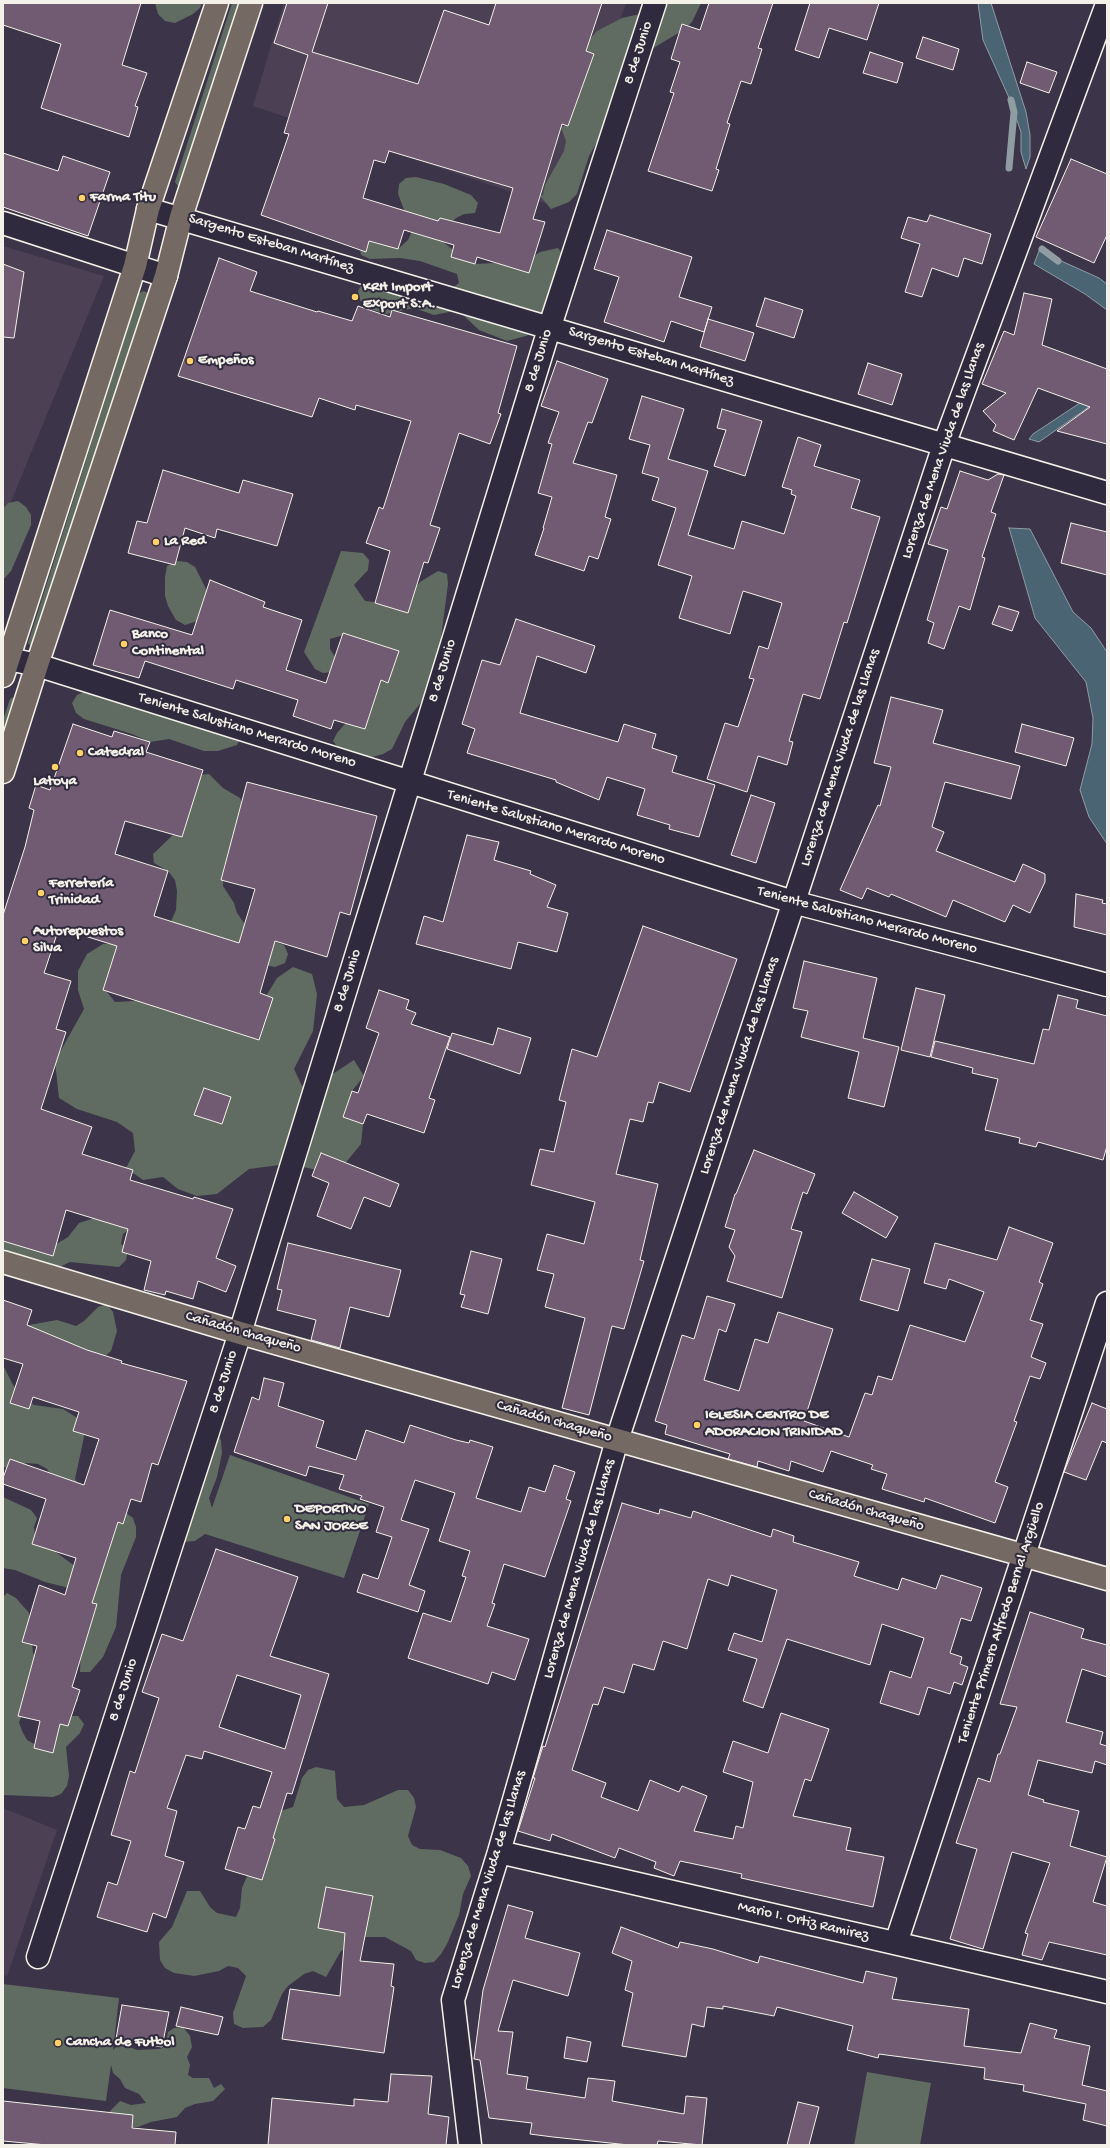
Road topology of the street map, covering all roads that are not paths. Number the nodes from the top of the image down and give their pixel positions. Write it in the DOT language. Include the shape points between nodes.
graph roads {
  1 [pos="217,3"];
  2 [pos="250,3"];
  3 [pos="655,3"];
  4 [pos="1107,4"];
  5 [pos="148,208"];
  6 [pos="181,217"];
  7 [pos="3,223"];
  8 [pos="135,266"];
  9 [pos="166,276"];
  10 [pos="550,326"];
  11 [pos="944,445"];
  12 [pos="1107,493"];
  13 [pos="37,665"];
  14 [pos="6,668"];
  15 [pos="3,772"];
  16 [pos="409,782"];
  17 [pos="793,902"];
  18 [pos="1107,985"];
  19 [pos="3,1262"];
  20 [pos="1107,1303"];
  21 [pos="240,1333"];
  22 [pos="617,1440"];
  23 [pos="1024,1556"];
  24 [pos="1107,1579"];
  25 [pos="499,1852"];
  26 [pos="896,1943"];
  27 [pos="38,1957"];
  28 [pos="1107,1992"];
  29 [pos="470,2145"];
  1 -- 5 [label="main road"];
  2 -- 6 [label="main road"];
  3 -- 10 [label="street, 8 de Junio"];
  4 -- 11 [label="street, Lorenza de Mena Viuda de las Llanas"];
  5 -- 6 [label="street, Sargento Esteban Martínez"];
  5 -- 8 [label="main road"];
  6 -- 9 [label="main road"];
  6 -- 10 [label="street, Sargento Esteban Martínez"];
  7 -- 8 [label="street"];
  8 -- 9 [label="street"];
  8 -- 14 [label="main road"];
  9 -- 13 [label="main road"];
  10 -- 11 [label="street, Sargento Esteban Martínez"];
  10 -- 16 [label="street, 8 de Junio"];
  11 -- 12 [label="street, Sargento Esteban Martínez"];
  11 -- 17 [label="street, Lorenza de Mena Viuda de las Llanas"];
  13 -- 14 [label="street, Teniente Salustiano Merardo Moreno"];
  13 -- 15 [label="main road"];
  13 -- 16 [label="street, Teniente Salustiano Merardo Moreno"];
  16 -- 17 [label="street, Teniente Salustiano Merardo Moreno"];
  16 -- 21 [label="street, 8 de Junio"];
  17 -- 18 [label="street, Teniente Salustiano Merardo Moreno"];
  17 -- 22 [label="street, Lorenza de Mena Viuda de las Llanas"];
  19 -- 21 [label="main road, Cañadón chaqueño"];
  20 -- 23 [label="street, Teniente Primero Alfredo Bernal Argüello"];
  21 -- 22 [label="main road, Cañadón chaqueño"];
  21 -- 27 [label="street, 8 de Junio"];
  22 -- 23 [label="main road, Cañadón chaqueño"];
  22 -- 25 [label="street, Lorenza de Mena Viuda de las Llanas"];
  23 -- 24 [label="main road, Cañadón chaqueño"];
  23 -- 26 [label="street, Teniente Primero Alfredo Bernal Argüello"];
  25 -- 26 [label="street, Mario I. Ortiz Ramirez"];
  25 -- 29 [label="street, Lorenza de Mena Viuda de las Llanas" via="453,2000"];
  26 -- 28 [label="street, Mario I. Ortiz Ramirez"];
}
